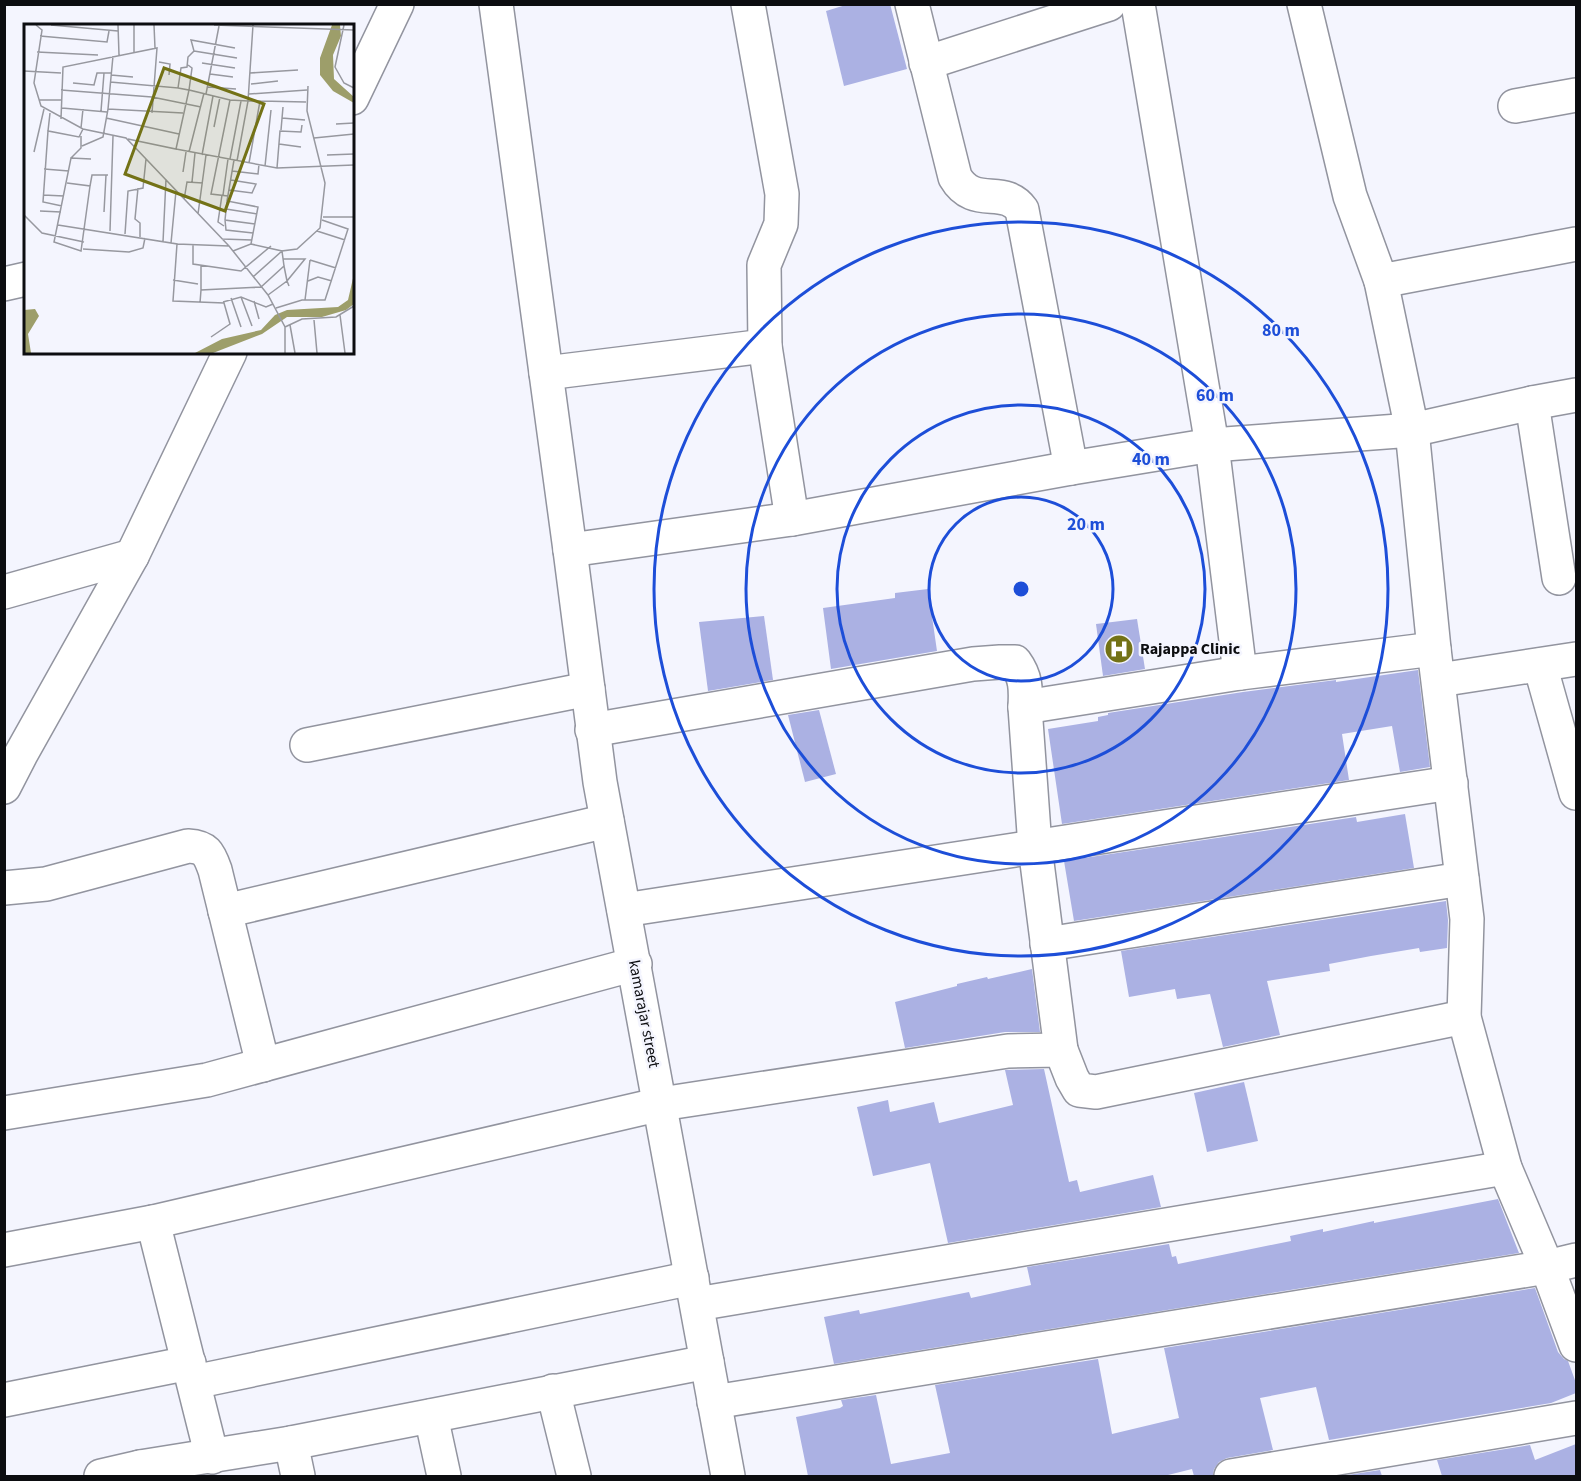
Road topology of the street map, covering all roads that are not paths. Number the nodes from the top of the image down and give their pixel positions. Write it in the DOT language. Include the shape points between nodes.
graph roads {
  1 [pos="397,4"];
  2 [pos="496,4"];
  3 [pos="748,4"];
  4 [pos="912,4"];
  5 [pos="1109,4"];
  6 [pos="1138,4"];
  7 [pos="1304,4"];
  8 [pos="926,63"];
  9 [pos="354,94"];
  10 [pos="1576,95"];
  11 [pos="1515,106"];
  12 [pos="1576,244"];
  13 [pos="24,279"];
  14 [pos="1381,280"];
  15 [pos="4,284"];
  16 [pos="765,346"];
  17 [pos="229,354"];
  18 [pos="546,374"];
  19 [pos="1576,395"];
  20 [pos="1532,403"];
  21 [pos="1412,430"];
  22 [pos="1212,445"];
  23 [pos="1071,468"];
  24 [pos="792,519"];
  25 [pos="570,550"];
  26 [pos="132,556"];
  27 [pos="1559,578"];
  28 [pos="4,592"];
  29 [pos="1576,659"];
  30 [pos="1436,664"];
  31 [pos="1540,665"];
  32 [pos="1240,673"];
  33 [pos="588,690"];
  34 [pos="1025,707"];
  35 [pos="592,730"];
  36 [pos="307,745"];
  37 [pos="13,755"];
  38 [pos="1451,783"];
  39 [pos="4,787"];
  40 [pos="1576,792"];
  41 [pos="608,821"];
  42 [pos="1035,847"];
  43 [pos="1462,879"];
  44 [pos="4,888"];
  45 [pos="624,910"];
  46 [pos="225,911"];
  47 [pos="1047,944"];
  48 [pos="635,964"];
  49 [pos="1464,1017"];
  50 [pos="1061,1050"];
  51 [pos="263,1065"];
  52 [pos="661,1104"];
  53 [pos="4,1113"];
  54 [pos="1505,1168"];
  55 [pos="153,1222"];
  56 [pos="4,1250"];
  57 [pos="1562,1263"];
  58 [pos="694,1291"];
  59 [pos="1576,1345"];
  60 [pos="707,1362"];
  61 [pos="191,1373"];
  62 [pos="553,1391"];
  63 [pos="4,1400"];
  64 [pos="714,1402"];
  65 [pos="431,1416"];
  66 [pos="1576,1418"];
  67 [pos="291,1443"];
  68 [pos="212,1457"];
  69 [pos="141,1472"];
  70 [pos="101,1476"];
  71 [pos="298,1476"];
  72 [pos="444,1476"];
  73 [pos="574,1476"];
  74 [pos="728,1476"];
  75 [pos="1231,1476"];
  1 -- 9 [label="street"];
  2 -- 18 [label="street, kamarajar street"];
  3 -- 16 [label="street" via="782,194 781,224 764,265"];
  4 -- 8 [label="street"];
  5 -- 8 [label="street"];
  6 -- 22 [label="street"];
  7 -- 14 [label="street" via="1350,196"];
  8 -- 23 [label="street" via="960,185 968,192 1011,199 1022,210"];
  10 -- 11 [label="street"];
  12 -- 14 [label="street"];
  13 -- 15 [label="street"];
  14 -- 21 [label="street"];
  16 -- 18 [label="street"];
  16 -- 24 [label="street"];
  17 -- 26 [label="street"];
  18 -- 25 [label="street, kamarajar street"];
  19 -- 20 [label="street"];
  20 -- 21 [label="street"];
  20 -- 27 [label="street"];
  21 -- 22 [label="street"];
  21 -- 30 [label="street"];
  22 -- 23 [label="street"];
  22 -- 32 [label="street"];
  23 -- 24 [label="street"];
  24 -- 25 [label="street"];
  25 -- 33 [label="street, kamarajar street"];
  26 -- 28 [label="street"];
  26 -- 37 [label="street"];
  29 -- 31 [label="street"];
  30 -- 31 [label="street"];
  30 -- 32 [label="street"];
  30 -- 38 [label="street"];
  31 -- 40 [label="street"];
  32 -- 34 [label="street"];
  33 -- 35 [label="street, kamarajar street"];
  33 -- 36 [label="street"];
  34 -- 35 [label="street" via="1026,685 1021,671 1015,662 999,662"];
  34 -- 42 [label="street"];
  35 -- 41 [label="street, kamarajar street"];
  37 -- 39 [label="street"];
  38 -- 42 [label="street"];
  38 -- 43 [label="street"];
  41 -- 45 [label="street, kamarajar street"];
  41 -- 46 [label="street"];
  42 -- 45 [label="street"];
  42 -- 47 [label="street"];
  43 -- 47 [label="street"];
  43 -- 49 [label="street" via="1467,919"];
  44 -- 46 [label="street" via="46,884 198,846 210,856"];
  45 -- 48 [label="street, kamarajar street"];
  46 -- 51 [label="street"];
  47 -- 50 [label="street"];
  48 -- 51 [label="street"];
  48 -- 52 [label="street, kamarajar street"];
  49 -- 50 [label="street" via="1096,1092 1079,1090"];
  49 -- 54 [label="street"];
  50 -- 52 [label="street" via="1008,1051"];
  51 -- 53 [label="street" via="207,1080"];
  52 -- 55 [label="street"];
  52 -- 58 [label="street, kamarajar street"];
  54 -- 57 [label="street"];
  54 -- 58 [label="street"];
  55 -- 56 [label="street"];
  55 -- 61 [label="street"];
  57 -- 59 [label="street"];
  57 -- 64 [label="street"];
  58 -- 60 [label="street, kamarajar street"];
  58 -- 61 [label="street"];
  60 -- 62 [label="street"];
  60 -- 64 [label="street, kamarajar street"];
  61 -- 63 [label="street"];
  61 -- 68 [label="street"];
  62 -- 65 [label="street"];
  62 -- 73 [label="street"];
  64 -- 74 [label="street, kamarajar street"];
  65 -- 67 [label="street"];
  65 -- 72 [label="street"];
  66 -- 75 [label="street"];
  67 -- 68 [label="street"];
  67 -- 71 [label="street"];
  68 -- 69 [label="street"];
  69 -- 70 [label="street"];
}
